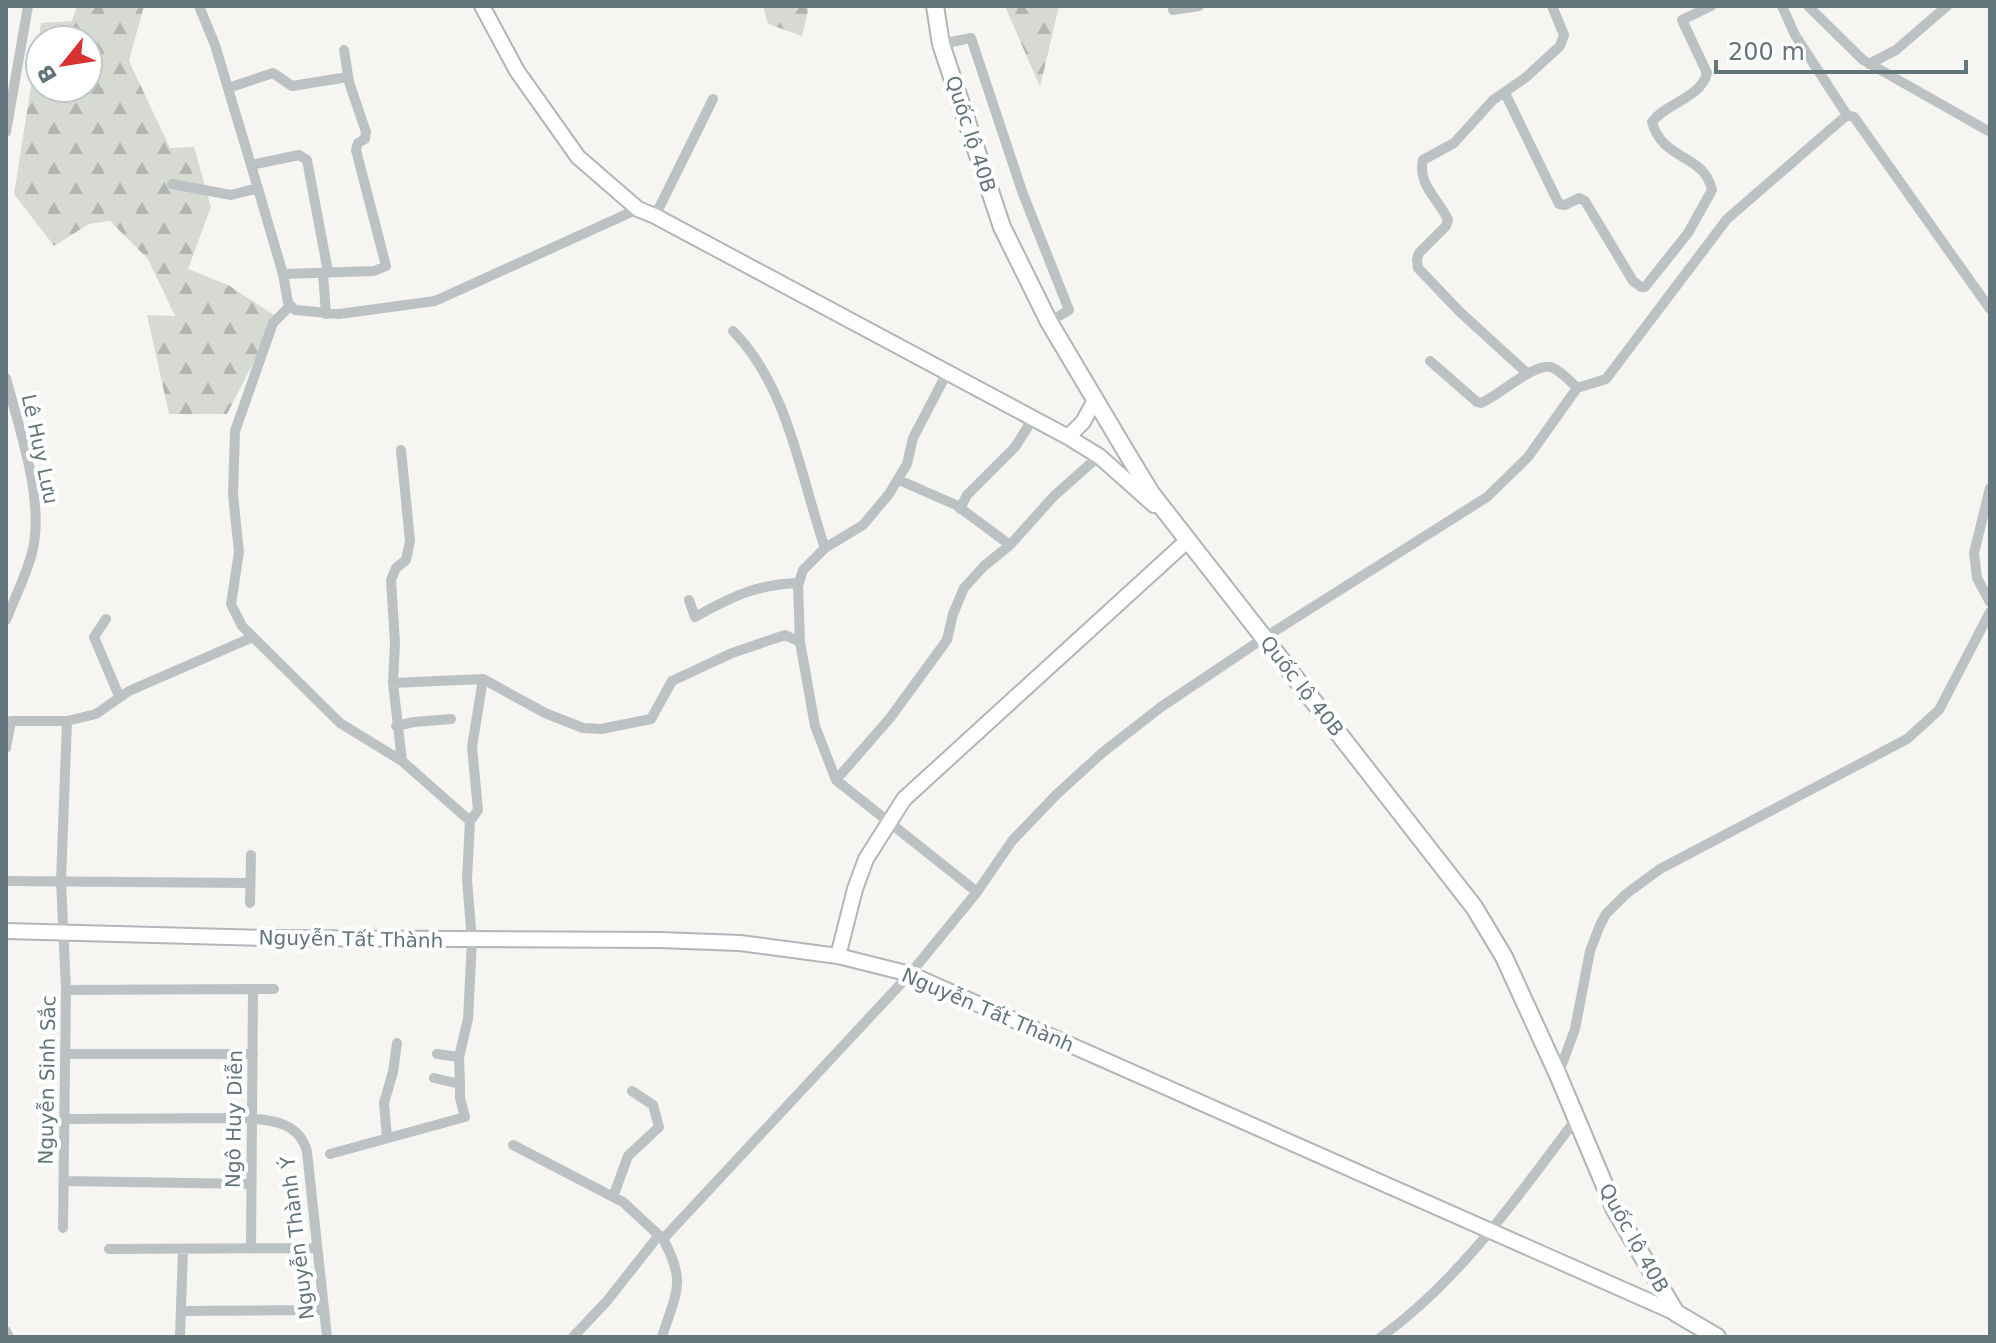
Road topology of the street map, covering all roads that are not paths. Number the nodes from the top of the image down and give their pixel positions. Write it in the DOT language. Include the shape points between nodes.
graph roads {
  1 [pos="28,6"];
  2 [pos="199,6"];
  3 [pos="482,6"];
  4 [pos="935,6"];
  5 [pos="1199,6"];
  6 [pos="1552,6"];
  7 [pos="1711,6"];
  8 [pos="1782,6"];
  9 [pos="1808,6"];
  10 [pos="1947,6"];
  11 [pos="1173,10"];
  12 [pos="941,44"];
  13 [pos="344,50"];
  14 [pos="1869,64"];
  15 [pos="348,77"];
  16 [pos="228,88"];
  17 [pos="1505,93"];
  18 [pos="713,99"];
  19 [pos="1847,115"];
  20 [pos="6,132"];
  21 [pos="1990,132"];
  22 [pos="251,165"];
  23 [pos="172,184"];
  24 [pos="258,188"];
  25 [pos="638,209"];
  26 [pos="655,216"];
  27 [pos="326,272"];
  28 [pos="283,274"];
  29 [pos="290,306"];
  30 [pos="1990,309"];
  31 [pos="326,314"];
  32 [pos="1049,322"];
  33 [pos="733,331"];
  34 [pos="1430,361"];
  35 [pos="947,373"];
  36 [pos="1528,374"];
  37 [pos="6,378"];
  38 [pos="1577,388"];
  39 [pos="1095,400"];
  40 [pos="1034,417"];
  41 [pos="1068,437"];
  42 [pos="401,450"];
  43 [pos="1099,456"];
  44 [pos="899,480"];
  45 [pos="1990,488"];
  46 [pos="960,509"];
  47 [pos="1188,540"];
  48 [pos="1010,545"];
  49 [pos="825,548"];
  50 [pos="799,583"];
  51 [pos="689,600"];
  52 [pos="1990,602"];
  53 [pos="1990,612"];
  54 [pos="106,619"];
  55 [pos="6,620"];
  56 [pos="253,637"];
  57 [pos="1264,638"];
  58 [pos="800,642"];
  59 [pos="483,679"];
  60 [pos="393,683"];
  61 [pos="119,696"];
  62 [pos="451,719"];
  63 [pos="8,721"];
  64 [pos="67,721"];
  65 [pos="396,726"];
  66 [pos="6,748"];
  67 [pos="402,761"];
  68 [pos="836,780"];
  69 [pos="470,821"];
  70 [pos="888,823"];
  71 [pos="251,855"];
  72 [pos="6,881"];
  73 [pos="61,881"];
  74 [pos="250,883"];
  75 [pos="977,892"];
  76 [pos="250,903"];
  77 [pos="6,931"];
  78 [pos="62,932"];
  79 [pos="472,941"];
  80 [pos="838,956"];
  81 [pos="910,974"];
  82 [pos="253,989"];
  83 [pos="274,989"];
  84 [pos="66,990"];
  85 [pos="397,1043"];
  86 [pos="66,1054"];
  87 [pos="253,1054"];
  88 [pos="437,1054"];
  89 [pos="459,1057"];
  90 [pos="1558,1075"];
  91 [pos="434,1078"];
  92 [pos="460,1084"];
  93 [pos="632,1091"];
  94 [pos="252,1118"];
  95 [pos="65,1119"];
  96 [pos="1576,1119"];
  97 [pos="387,1137"];
  98 [pos="513,1145"];
  99 [pos="330,1154"];
  100 [pos="64,1181"];
  101 [pos="251,1184"];
  102 [pos="613,1197"];
  103 [pos="63,1228"];
  104 [pos="1490,1232"];
  105 [pos="661,1237"];
  106 [pos="317,1248"];
  107 [pos="109,1249"];
  108 [pos="251,1249"];
  109 [pos="183,1250"];
  110 [pos="324,1310"];
  111 [pos="181,1311"];
  112 [pos="1676,1313"];
  113 [pos="6,1331"];
  114 [pos="1709,1335"];
  115 [pos="9,1337"];
  116 [pos="180,1337"];
  117 [pos="327,1337"];
  118 [pos="573,1337"];
  119 [pos="662,1337"];
  120 [pos="1381,1337"];
  1 -- 20 [label="street"];
  2 -- 16 [label="street"];
  3 -- 25 [label="main road" via="517,71 578,157"];
  4 -- 12 [label="highway, Quốc lộ 40B"];
  5 -- 11 [label="street"];
  6 -- 17 [label="street" via="1564,35 1560,46"];
  7 -- 17 [label="street" via="1682,20 1706,77 1652,122 1660,142 1698,167 1712,190 1688,233 1645,287 1633,281 1585,201 1559,204"];
  8 -- 19 [label="street"];
  9 -- 14 [label="street"];
  10 -- 14 [label="street" via="1896,50"];
  12 -- 32 [label="highway, Quốc lộ 40B" via="1002,227"];
  12 -- 32 [label="street" via="971,38 1069,310"];
  13 -- 15 [label="street"];
  14 -- 21 [label="street"];
  15 -- 16 [label="street" via="292,86 273,73"];
  15 -- 27 [label="street" via="366,132 356,150 386,263 380,271"];
  16 -- 22 [label="street"];
  17 -- 36 [label="street" via="1454,143 1423,160 1424,182 1448,220 1419,253 1417,264"];
  18 -- 26 [label="street"];
  19 -- 30 [label="street" via="1854,117"];
  19 -- 38 [label="street" via="1727,219 1606,379"];
  22 -- 24 [label="street"];
  22 -- 27 [label="street" via="299,155 307,160"];
  23 -- 24 [label="street" via="231,195"];
  24 -- 28 [label="street"];
  25 -- 26 [label="main road"];
  25 -- 31 [label="street" via="443,298"];
  26 -- 35 [label="main road"];
  27 -- 28 [label="street"];
  27 -- 31 [label="street"];
  28 -- 29 [label="street"];
  29 -- 31 [label="street"];
  29 -- 56 [label="street" via="273,323 235,431 233,495 239,552 231,604"];
  32 -- 39 [label="highway, Quốc lộ 40B"];
  33 -- 49 [label="street" via="767,378"];
  34 -- 36 [label="street" via="1481,403"];
  35 -- 40 [label="main road"];
  35 -- 44 [label="street" via="913,438"];
  36 -- 38 [label="street" via="1552,367"];
  37 -- 55 [label="street, Lê Huy Lưu" via="36,514 33,549"];
  38 -- 57 [label="street" via="1528,457 1487,497"];
  39 -- 41 [label="main road"];
  39 -- 47 [label="highway, Quốc lộ 40B" via="1151,493"];
  40 -- 41 [label="main road"];
  40 -- 46 [label="street"];
  41 -- 43 [label="main road"];
  42 -- 60 [label="street" via="410,541 406,560 391,580"];
  43 -- 47 [label="main road"];
  43 -- 48 [label="street"];
  44 -- 46 [label="street"];
  44 -- 49 [label="street" via="863,525"];
  45 -- 52 [label="street" via="1974,553 1977,578"];
  46 -- 48 [label="street"];
  47 -- 57 [label="highway, Quốc lộ 40B"];
  47 -- 70 [label="main road" via="934,769"];
  48 -- 68 [label="street" via="964,588 947,640"];
  49 -- 50 [label="street" via="803,570"];
  50 -- 51 [label="street" via="771,583 745,591 695,617"];
  50 -- 58 [label="street"];
  53 -- 90 [label="street" via="1939,710 1907,739 1660,869 1606,914 1590,951 1575,1029"];
  54 -- 61 [label="street" via="94,637"];
  56 -- 61 [label="street"];
  56 -- 67 [label="street" via="340,723"];
  57 -- 75 [label="street" via="1102,753 1012,841"];
  57 -- 90 [label="highway, Quốc lộ 40B" via="1474,907 1504,957"];
  58 -- 59 [label="street" via="785,635 695,669 672,681 651,719 601,729 564,721"];
  58 -- 68 [label="street" via="815,726"];
  59 -- 60 [label="street"];
  59 -- 69 [label="street" via="472,747 478,810"];
  60 -- 65 [label="street"];
  61 -- 64 [label="street" via="96,714"];
  62 -- 65 [label="street"];
  63 -- 64 [label="street"];
  63 -- 66 [label="street"];
  64 -- 73 [label="street, Nguyễn Sinh Sắc"];
  65 -- 67 [label="street"];
  67 -- 69 [label="street"];
  68 -- 70 [label="street"];
  69 -- 79 [label="street"];
  70 -- 75 [label="street"];
  70 -- 80 [label="main road" via="866,859"];
  71 -- 74 [label="street"];
  72 -- 73 [label="street"];
  73 -- 74 [label="street"];
  73 -- 78 [label="street, Nguyễn Sinh Sắc"];
  74 -- 76 [label="street"];
  75 -- 81 [label="street"];
  77 -- 78 [label="main road, Nguyễn Tất Thành"];
  78 -- 79 [label="main road, Nguyễn Tất Thành"];
  78 -- 84 [label="street, Nguyễn Sinh Sắc"];
  79 -- 80 [label="main road, Nguyễn Tất Thành" via="694,941"];
  79 -- 89 [label="street" via="468,1019"];
  80 -- 81 [label="main road, Nguyễn Tất Thành"];
  81 -- 104 [label="main road, Nguyễn Tất Thành"];
  81 -- 105 [label="street"];
  82 -- 83 [label="street"];
  82 -- 84 [label="street"];
  82 -- 87 [label="street, Ngô Huy Diễn"];
  84 -- 86 [label="street, Nguyễn Sinh Sắc"];
  85 -- 97 [label="street" via="383,1108"];
  86 -- 87 [label="street"];
  86 -- 95 [label="street, Nguyễn Sinh Sắc"];
  87 -- 94 [label="street, Ngô Huy Diễn"];
  88 -- 89 [label="street"];
  89 -- 92 [label="street"];
  90 -- 96 [label="highway, Quốc lộ 40B"];
  91 -- 92 [label="street"];
  92 -- 97 [label="street" via="465,1117"];
  93 -- 102 [label="street" via="653,1105 659,1127 628,1156"];
  94 -- 95 [label="street, Nguyễn Thành Ý"];
  94 -- 101 [label="street, Ngô Huy Diễn"];
  94 -- 106 [label="street, Nguyễn Thành Ý" via="282,1123 304,1141"];
  95 -- 100 [label="street, Nguyễn Sinh Sắc"];
  96 -- 104 [label="street"];
  96 -- 112 [label="highway, Quốc lộ 40B" via="1615,1210"];
  97 -- 99 [label="street"];
  98 -- 102 [label="street"];
  100 -- 101 [label="street"];
  100 -- 103 [label="street, Nguyễn Sinh Sắc"];
  101 -- 108 [label="street, Ngô Huy Diễn"];
  102 -- 105 [label="street"];
  104 -- 112 [label="main road, Nguyễn Tất Thành"];
  104 -- 120 [label="street"];
  105 -- 118 [label="street"];
  105 -- 119 [label="street" via="677,1264 679,1282"];
  106 -- 108 [label="street"];
  106 -- 110 [label="street, Nguyễn Thành Ý"];
  107 -- 109 [label="street"];
  108 -- 109 [label="street"];
  109 -- 111 [label="street"];
  110 -- 111 [label="street"];
  110 -- 117 [label="street, Nguyễn Thành Ý"];
  111 -- 116 [label="street"];
  112 -- 114 [label="highway, Quốc lộ 40B"];
  113 -- 115 [label="street"];
}
